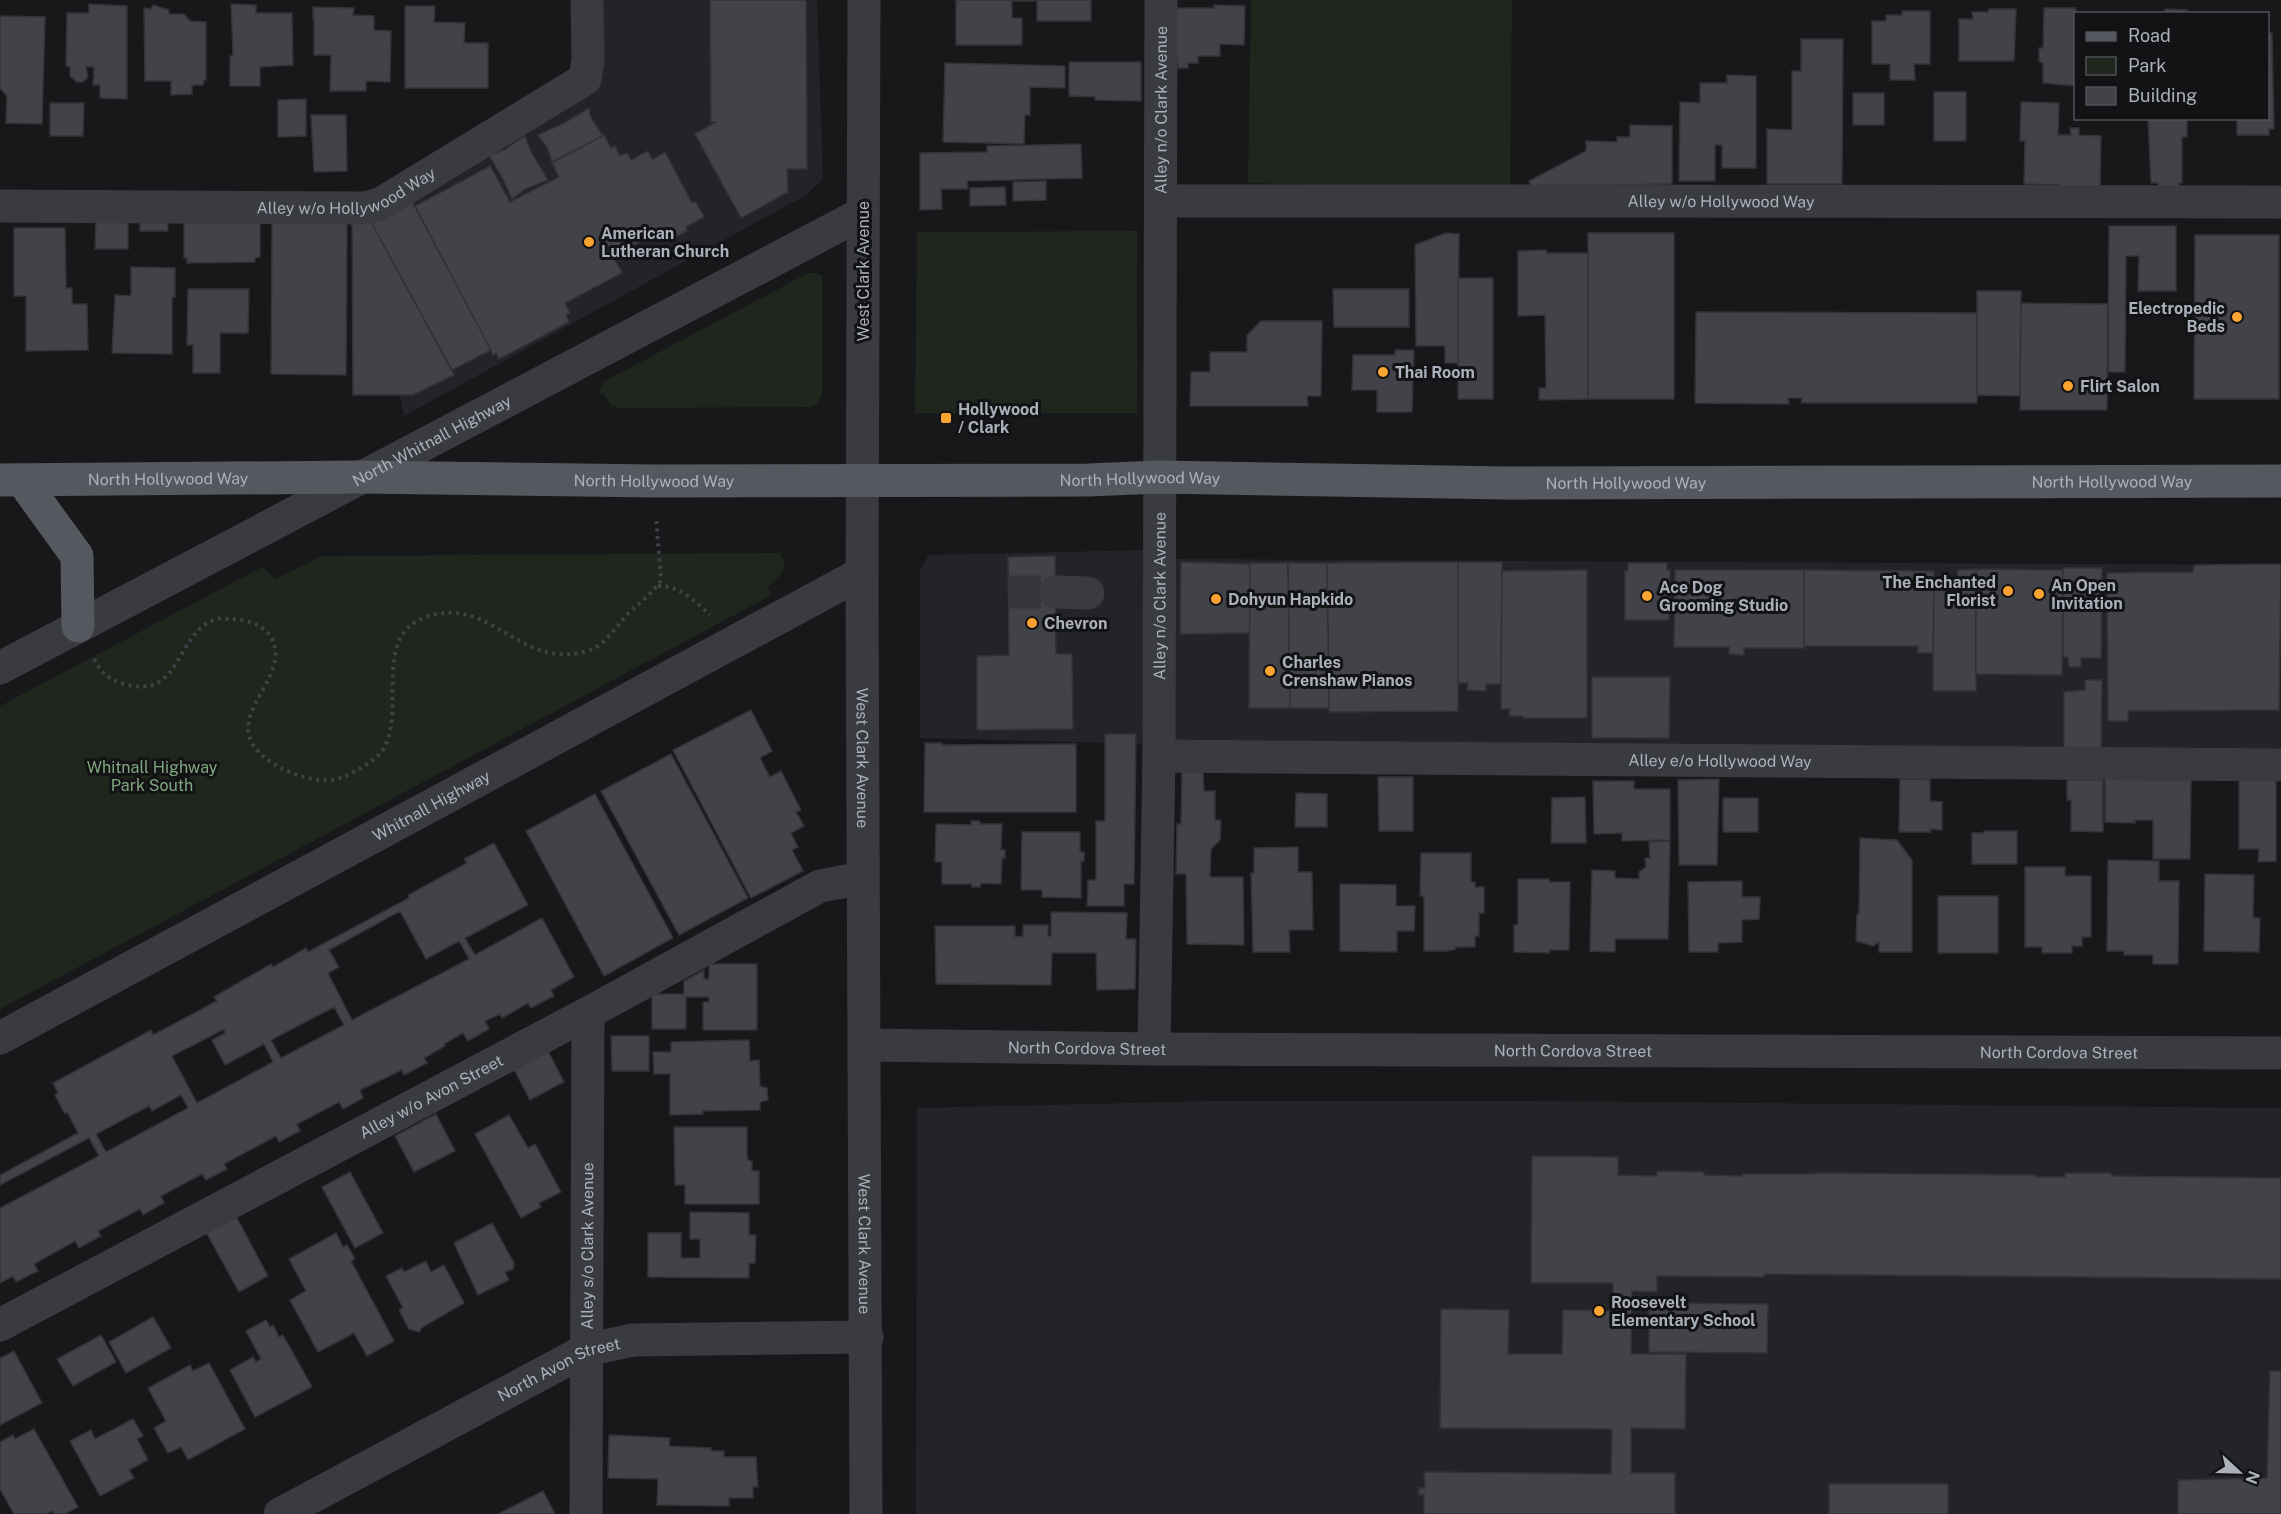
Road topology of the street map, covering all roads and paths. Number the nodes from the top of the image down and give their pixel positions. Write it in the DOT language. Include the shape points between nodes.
graph roads {
  1 [pos="587,0"];
  2 [pos="864,0"];
  3 [pos="1161,0"];
  4 [pos="1161,201"];
  5 [pos="2281,202"];
  6 [pos="0,206"];
  7 [pos="863,213"];
  8 [pos="360,477"];
  9 [pos="1159,477"];
  10 [pos="11,480"];
  11 [pos="654,481"];
  12 [pos="862,481"];
  13 [pos="2281,481"];
  14 [pos="862,573"];
  15 [pos="658,586"];
  16 [pos="1055,592"];
  17 [pos="1088,593"];
  18 [pos="78,626"];
  19 [pos="735,640"];
  20 [pos="0,668"];
  21 [pos="1160,756"];
  22 [pos="2281,765"];
  23 [pos="863,878"];
  24 [pos="588,1013"];
  25 [pos="0,1038"];
  26 [pos="865,1045"];
  27 [pos="1154,1048"];
  28 [pos="2281,1053"];
  29 [pos="0,1325"];
  30 [pos="867,1337"];
  31 [pos="586,1350"];
  32 [pos="280,1514"];
  33 [pos="586,1514"];
  34 [pos="867,1514"];
  1 -- 6 [label="street, Alley w/o Hollywood Way" via="585,79 380,204"];
  2 -- 7 [label="street, West Clark Avenue"];
  3 -- 4 [label="street, Alley n/o Clark Avenue"];
  4 -- 5 [label="street, Alley w/o Hollywood Way"];
  4 -- 9 [label="street, Alley n/o Clark Avenue"];
  7 -- 8 [label="street, North Whitnall Highway"];
  7 -- 12 [label="street, West Clark Avenue"];
  8 -- 10 [label="main road, North Hollywood Way"];
  8 -- 11 [label="main road, North Hollywood Way"];
  8 -- 18 [label="street, North Whitnall Highway"];
  9 -- 12 [label="main road, North Hollywood Way"];
  9 -- 13 [label="main road, North Hollywood Way" via="1506,483"];
  9 -- 21 [label="street, Alley n/o Clark Avenue"];
  10 -- 18 [label="main road" via="77,556"];
  11 -- 12 [label="main road, North Hollywood Way"];
  11 -- 15 [label="path" via="661,580"];
  12 -- 14 [label="street, West Clark Avenue"];
  14 -- 19 [label="street, Whitnall Highway"];
  14 -- 23 [label="street, West Clark Avenue"];
  15 -- 18 [label="path" via="609,637 578,653 556,656 538,651 472,616 449,612 415,621 402,633 396,649 387,744 367,765 328,781 287,771 270,762 248,733 250,715 273,667 276,649 269,634 257,625 217,619 189,642 162,682 137,688 115,682 101,672"];
  15 -- 19 [label="path" via="678,589"];
  16 -- 17 [label="street"];
  18 -- 20 [label="street, North Whitnall Highway"];
  19 -- 25 [label="street, Whitnall Highway"];
  21 -- 22 [label="street, Alley e/o Hollywood Way"];
  21 -- 27 [label="street, Alley n/o Clark Avenue"];
  23 -- 24 [label="street, Alley w/o Avon Street" via="820,886"];
  23 -- 26 [label="street, West Clark Avenue"];
  24 -- 29 [label="street, Alley w/o Avon Street"];
  24 -- 31 [label="street, Alley s/o Clark Avenue"];
  26 -- 27 [label="street, North Cordova Street"];
  26 -- 30 [label="street, West Clark Avenue"];
  27 -- 28 [label="street, North Cordova Street"];
  30 -- 31 [label="street, North Avon Street" via="633,1340"];
  30 -- 34 [label="street, West Clark Avenue"];
  31 -- 32 [label="street, North Avon Street"];
  31 -- 33 [label="street, Alley s/o Clark Avenue"];
}
